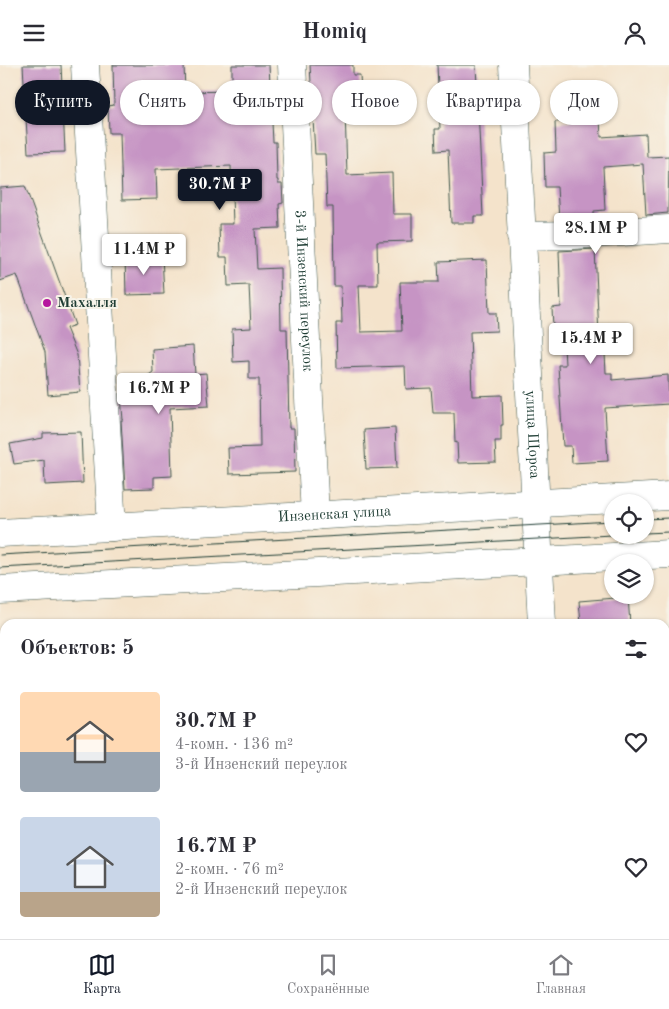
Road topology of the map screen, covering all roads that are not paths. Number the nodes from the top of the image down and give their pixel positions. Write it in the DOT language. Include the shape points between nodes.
graph roads {
  1 [pos="85,65"];
  2 [pos="292,65"];
  3 [pos="513,65"];
  4 [pos="669,229"];
  5 [pos="521,236"];
  6 [pos="669,496"];
  7 [pos="536,504"];
  8 [pos="315,516"];
  9 [pos="112,527"];
  10 [pos="0,533"];
  11 [pos="669,554"];
  12 [pos="539,561"];
  13 [pos="0,590"];
  14 [pos="542,619"];
  1 -- 9 [label="street"];
  2 -- 8 [label="street, 3-й Инзенский переулок"];
  3 -- 5 [label="street, улица Щорса"];
  4 -- 5 [label="street"];
  5 -- 7 [label="street, улица Щорса"];
  6 -- 7 [label="street, Инзенская улица"];
  7 -- 8 [label="street, Инзенская улица"];
  7 -- 12 [label="street, улица Щорса"];
  8 -- 9 [label="street, Инзенская улица"];
  9 -- 10 [label="street, Инзенская улица"];
  11 -- 12 [label="street"];
  12 -- 13 [label="street"];
  12 -- 14 [label="street, улица Щорса"];
}
